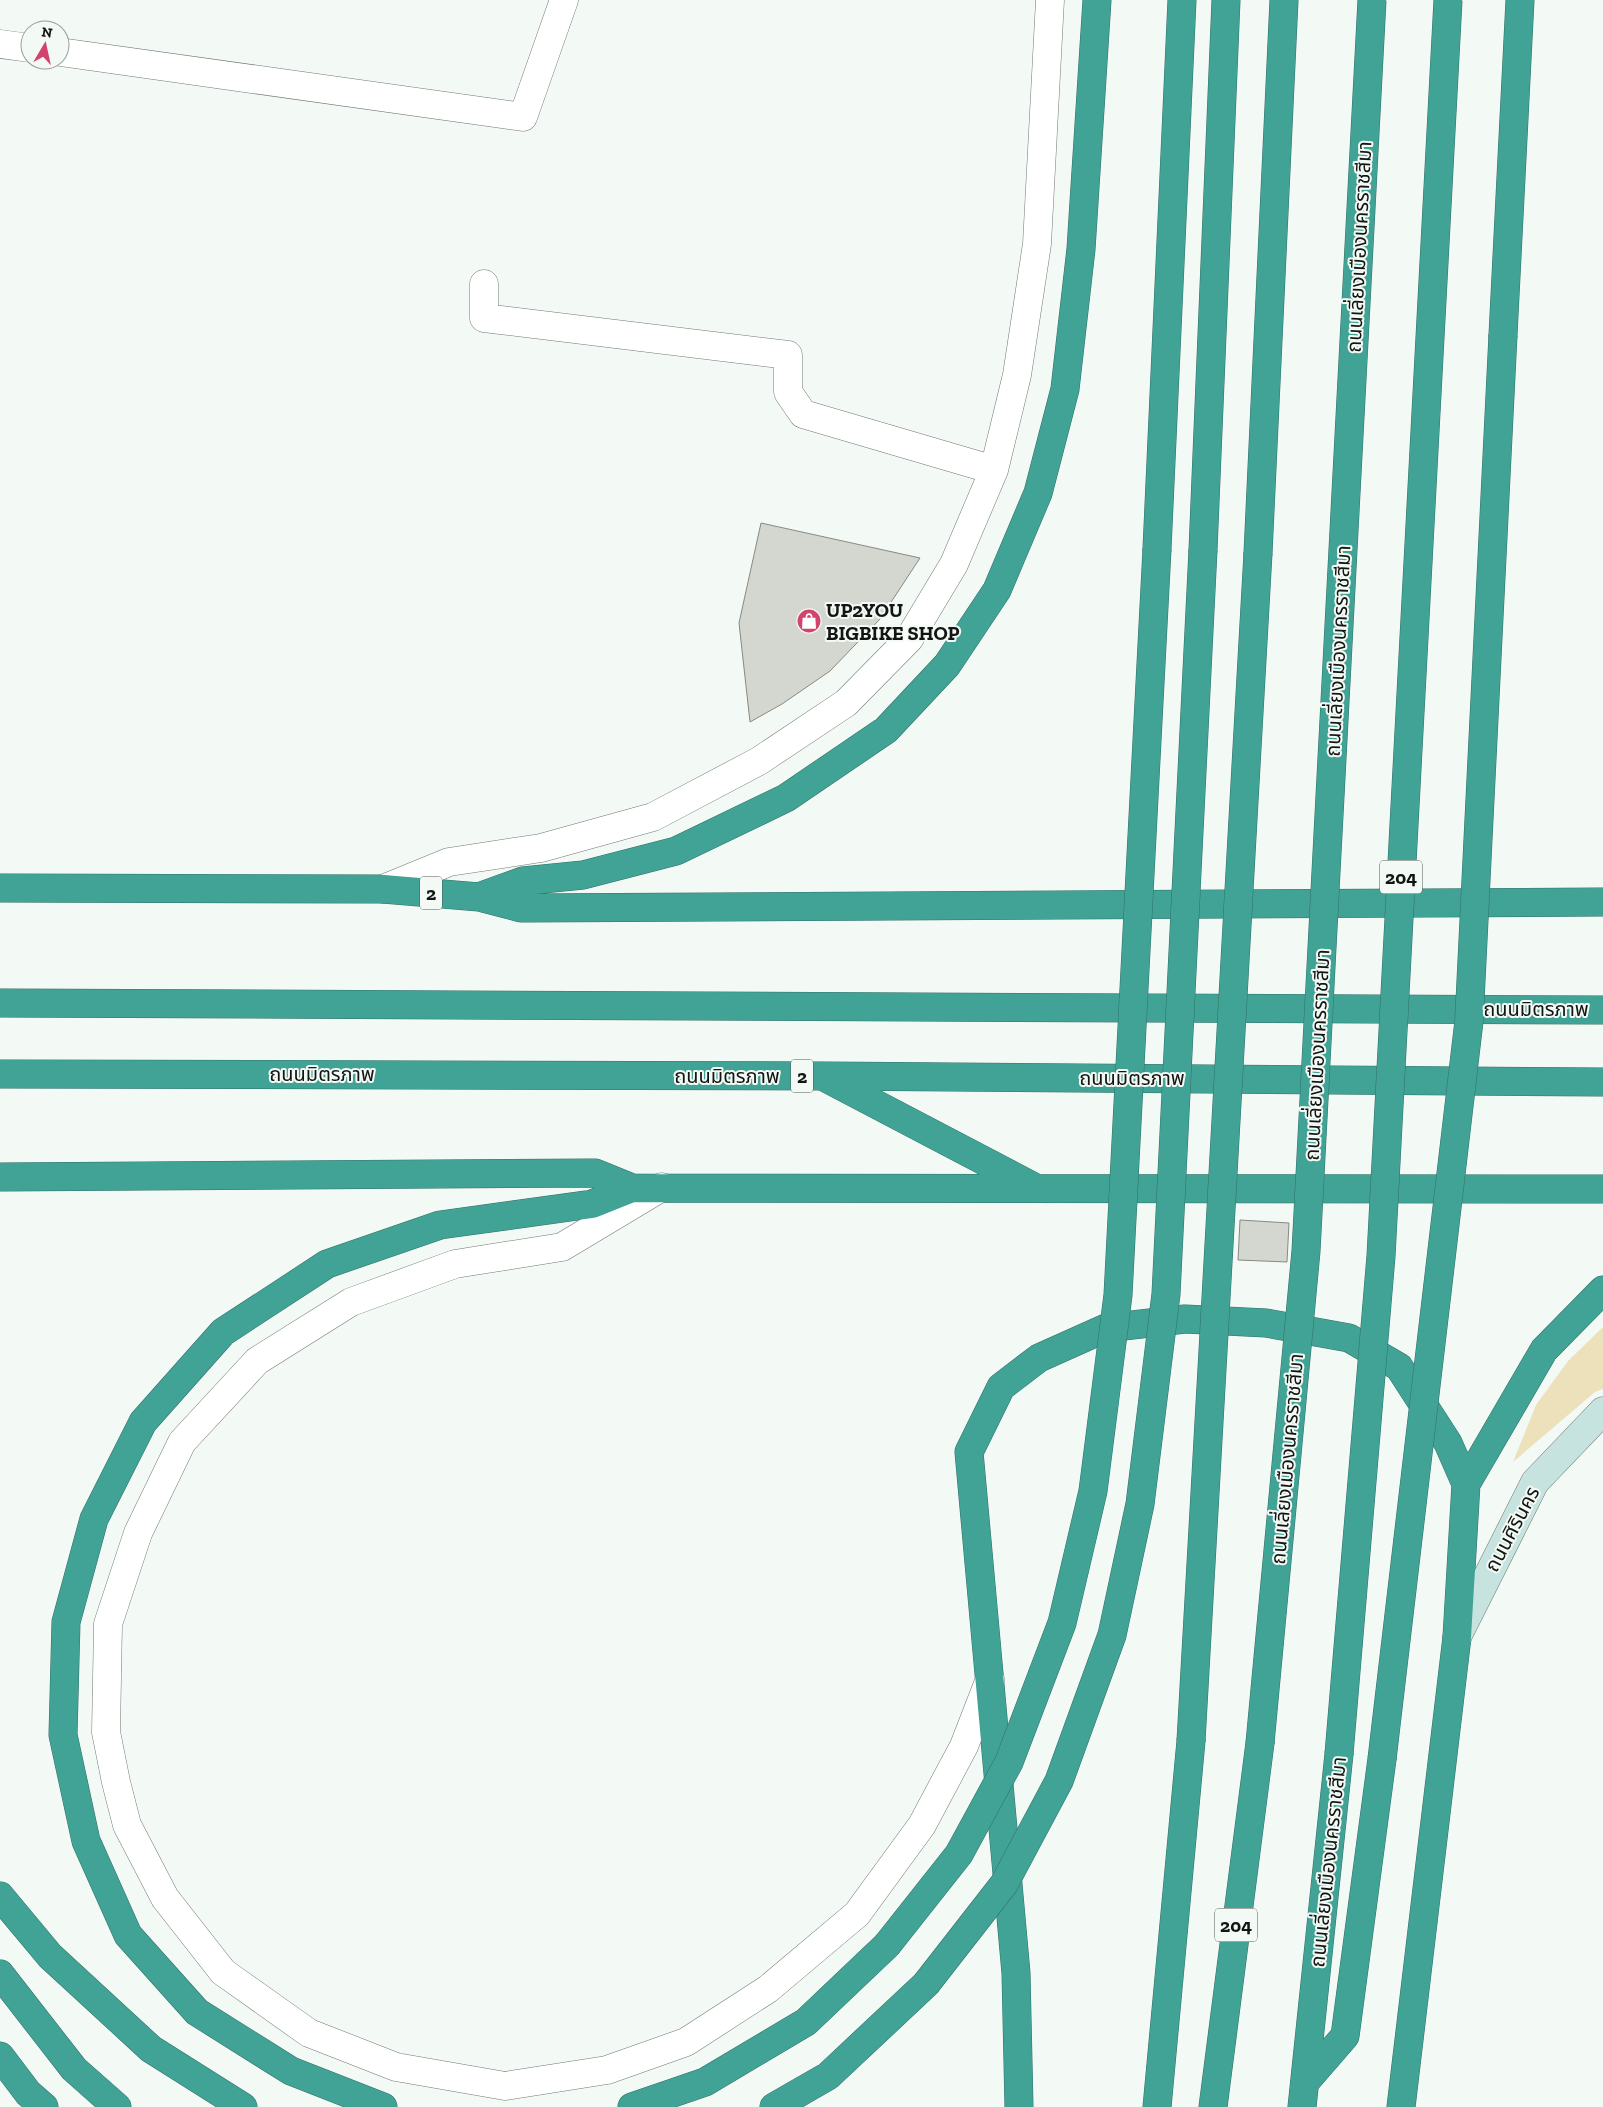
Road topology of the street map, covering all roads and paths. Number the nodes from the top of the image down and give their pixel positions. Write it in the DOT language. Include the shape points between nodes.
graph roads {
  1 [pos="564,0"];
  2 [pos="1050,0"];
  3 [pos="1097,0"];
  4 [pos="1182,0"];
  5 [pos="1226,0"];
  6 [pos="1284,0"];
  7 [pos="1372,0"];
  8 [pos="1448,0"];
  9 [pos="1520,0"];
  10 [pos="0,44"];
  11 [pos="20,47"];
  12 [pos="70,53"];
  13 [pos="484,284"];
  14 [pos="994,470"];
  15 [pos="8,888"];
  16 [pos="383,890"];
  17 [pos="479,897"];
  18 [pos="1603,902"];
  19 [pos="0,1003"];
  20 [pos="1603,1010"];
  21 [pos="0,1074"];
  22 [pos="823,1076"];
  23 [pos="1603,1082"];
  24 [pos="0,1177"];
  25 [pos="662,1187"];
  26 [pos="632,1188"];
  27 [pos="1037,1189"];
  28 [pos="1603,1189"];
  29 [pos="1603,1290"];
  30 [pos="1603,1411"];
  31 [pos="1466,1484"];
  32 [pos="1456,1637"];
  33 [pos="990,1679"];
  34 [pos="0,1896"];
  35 [pos="0,1974"];
  36 [pos="0,2056"];
  37 [pos="1304,2094"];
  38 [pos="44,2107"];
  39 [pos="117,2107"];
  40 [pos="243,2107"];
  41 [pos="384,2107"];
  42 [pos="632,2107"];
  43 [pos="774,2107"];
  44 [pos="1019,2107"];
  45 [pos="1157,2107"];
  46 [pos="1213,2107"];
  47 [pos="1401,2107"];
  1 -- 12 [label="street" via="523,117"];
  2 -- 14 [label="street" via="1037,244 1017,375"];
  3 -- 17 [label="highway" via="1081,249 1065,389 1038,493 998,590 947,664 886,730 786,798 676,852 583,875 523,881"];
  4 -- 42 [label="highway, bridge" via="1118,1295 1093,1490 1062,1623 1009,1762 959,1854 887,1945 806,2022 705,2082"];
  5 -- 43 [label="highway, bridge" via="1166,1294 1140,1504 1112,1636 1059,1781 1004,1884 926,1984 828,2076"];
  6 -- 45 [label="highway, bridge" via="1258,553 1191,1741"];
  7 -- 46 [label="highway, ถนนเลี่ยงเมืองนครราชสีมา / 204, bridge" via="1306,1251 1260,1743"];
  8 -- 37 [label="highway, ถนนเลี่ยงเมืองนครราชสีมา / 204, bridge" via="1381,1256 1339,1754"];
  9 -- 37 [label="highway, bridge" via="1469,1021 1382,1759 1345,2036"];
  10 -- 11 [label="street"];
  13 -- 14 [label="street" via="484,318 788,355 788,392 803,414"];
  14 -- 16 [label="street" via="954,564 909,639 846,703 759,761 653,817 541,848 449,862"];
  15 -- 16 [label="highway"];
  16 -- 17 [label="highway, 2"];
  17 -- 18 [label="highway" via="521,908"];
  19 -- 20 [label="highway, ถนนมิตรภาพ"];
  21 -- 22 [label="highway, ถนนมิตรภาพ / 2"];
  22 -- 23 [label="highway, ถนนมิตรภาพ / 2"];
  22 -- 27 [label="highway"];
  24 -- 26 [label="highway" via="596,1173"];
  25 -- 26 [label="highway"];
  25 -- 27 [label="highway"];
  25 -- 33 [label="street" via="562,1247 455,1264 351,1302 258,1361 182,1442 138,1533 108,1624 106,1732 116,1782 126,1825 165,1898 223,1972 309,2033 387,2064 505,2086 607,2070 686,2042 768,1989 857,1914 922,1825 964,1746"];
  26 -- 41 [label="highway" via="592,1204 440,1225 327,1264 223,1332 143,1422 94,1519 66,1622 63,1735 86,1842 128,1935 197,2012 290,2072"];
  27 -- 28 [label="highway"];
  29 -- 31 [label="highway" via="1544,1350"];
  30 -- 32 [label="street, ถนนศิรินคร" via="1535,1482"];
  31 -- 32 [label="highway"];
  31 -- 33 [label="highway" via="1448,1443 1399,1367 1349,1338 1266,1322 1185,1319 1106,1328 1039,1358 1001,1387 969,1452"];
  32 -- 47 [label="highway"];
  33 -- 44 [label="highway" via="1016,1973"];
  34 -- 40 [label="highway" via="50,1956 151,2049"];
  35 -- 39 [label="highway" via="74,2069"];
  36 -- 38 [label="highway" via="28,2093"];
}
